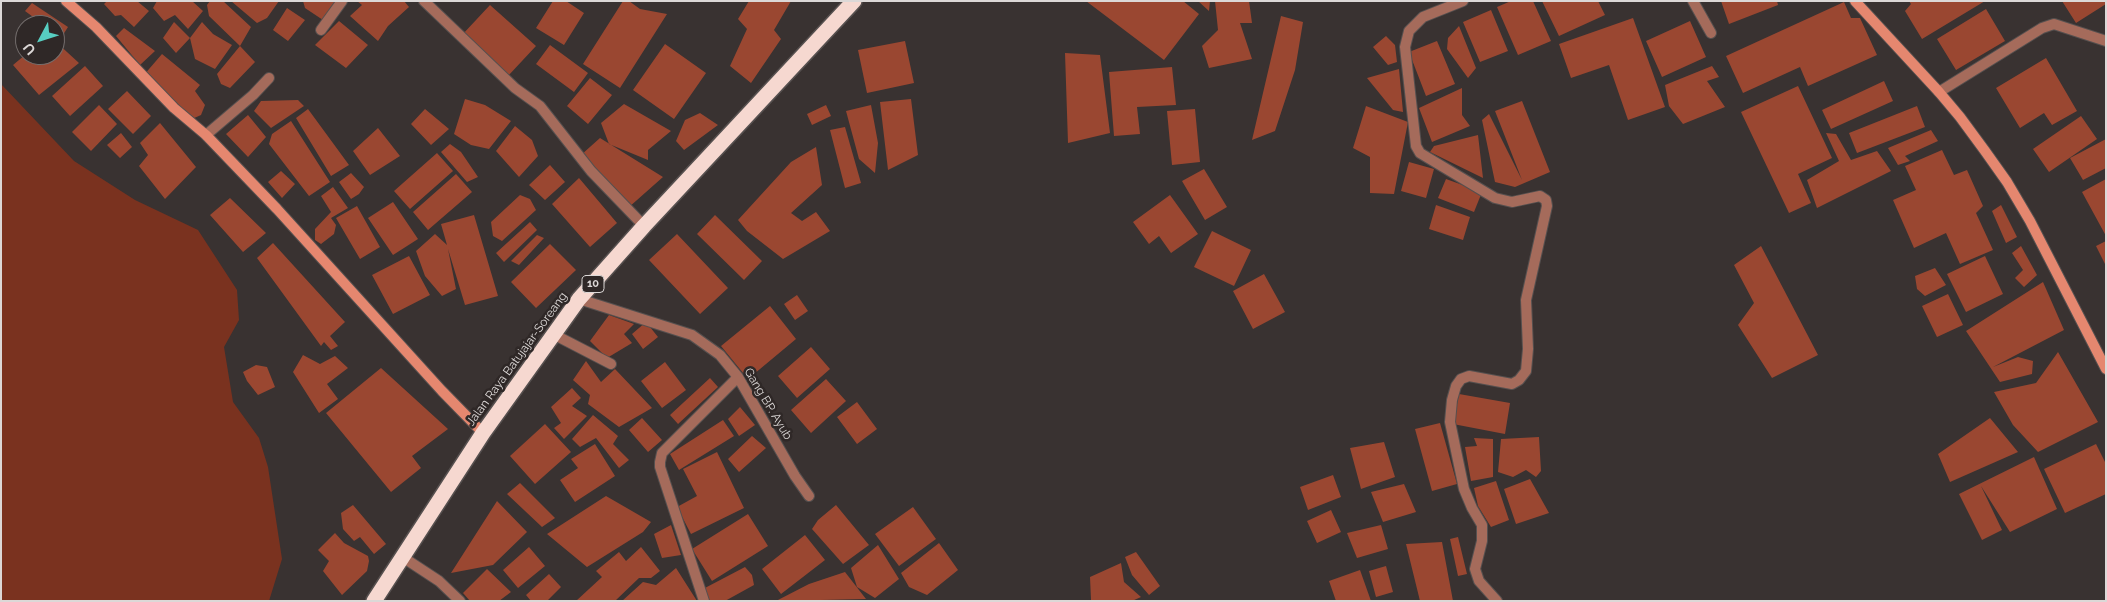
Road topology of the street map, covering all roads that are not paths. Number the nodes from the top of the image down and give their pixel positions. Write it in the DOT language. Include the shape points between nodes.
graph roads {
  1 [pos="66,1"];
  2 [pos="342,1"];
  3 [pos="424,1"];
  4 [pos="854,1"];
  5 [pos="1463,1"];
  6 [pos="1693,1"];
  7 [pos="1855,1"];
  8 [pos="321,30"];
  9 [pos="1711,33"];
  10 [pos="2106,41"];
  11 [pos="269,78"];
  12 [pos="1939,92"];
  13 [pos="206,135"];
  14 [pos="644,226"];
  15 [pos="578,299"];
  16 [pos="553,334"];
  17 [pos="611,364"];
  18 [pos="2106,369"];
  19 [pos="738,377"];
  20 [pos="483,433"];
  21 [pos="809,496"];
  22 [pos="401,556"];
  23 [pos="374,601"];
  24 [pos="460,601"];
  25 [pos="704,601"];
  26 [pos="1497,601"];
  1 -- 13 [label="street" via="96,27 174,108"];
  2 -- 8 [label="street"];
  3 -- 14 [label="street" via="514,88 540,106 590,171"];
  4 -- 14 [label="highway, Jalan Raya Batujajar-Soreang / 10"];
  5 -- 26 [label="street" via="1423,17 1409,31 1405,47 1416,146 1420,153 1495,198 1512,202 1540,196 1546,200 1547,206 1526,300 1526,371 1512,384 1469,376 1461,379 1452,400 1450,422 1464,489 1482,525 1482,541 1475,569 1479,581"];
  6 -- 9 [label="street"];
  7 -- 12 [label="street"];
  10 -- 12 [label="street" via="2054,24 2042,28"];
  11 -- 13 [label="street"];
  12 -- 18 [label="street" via="2007,182"];
  13 -- 20 [label="street"];
  14 -- 15 [label="highway, Jalan Raya Batujajar-Soreang / 10"];
  15 -- 16 [label="highway, Jalan Raya Batujajar-Soreang / 10"];
  15 -- 19 [label="street, Gang BP. Ayub" via="692,335 720,355"];
  16 -- 17 [label="street"];
  16 -- 20 [label="highway, Jalan Raya Batujajar-Soreang / 10"];
  19 -- 21 [label="street, Gang BP. Ayub"];
  19 -- 25 [label="street" via="662,452 660,462"];
  20 -- 22 [label="highway, Jalan Raya Batujajar-Soreang / 10"];
  22 -- 23 [label="highway, Jalan Raya Batujajar-Soreang / 10"];
  22 -- 24 [label="street" via="439,581"];
}
